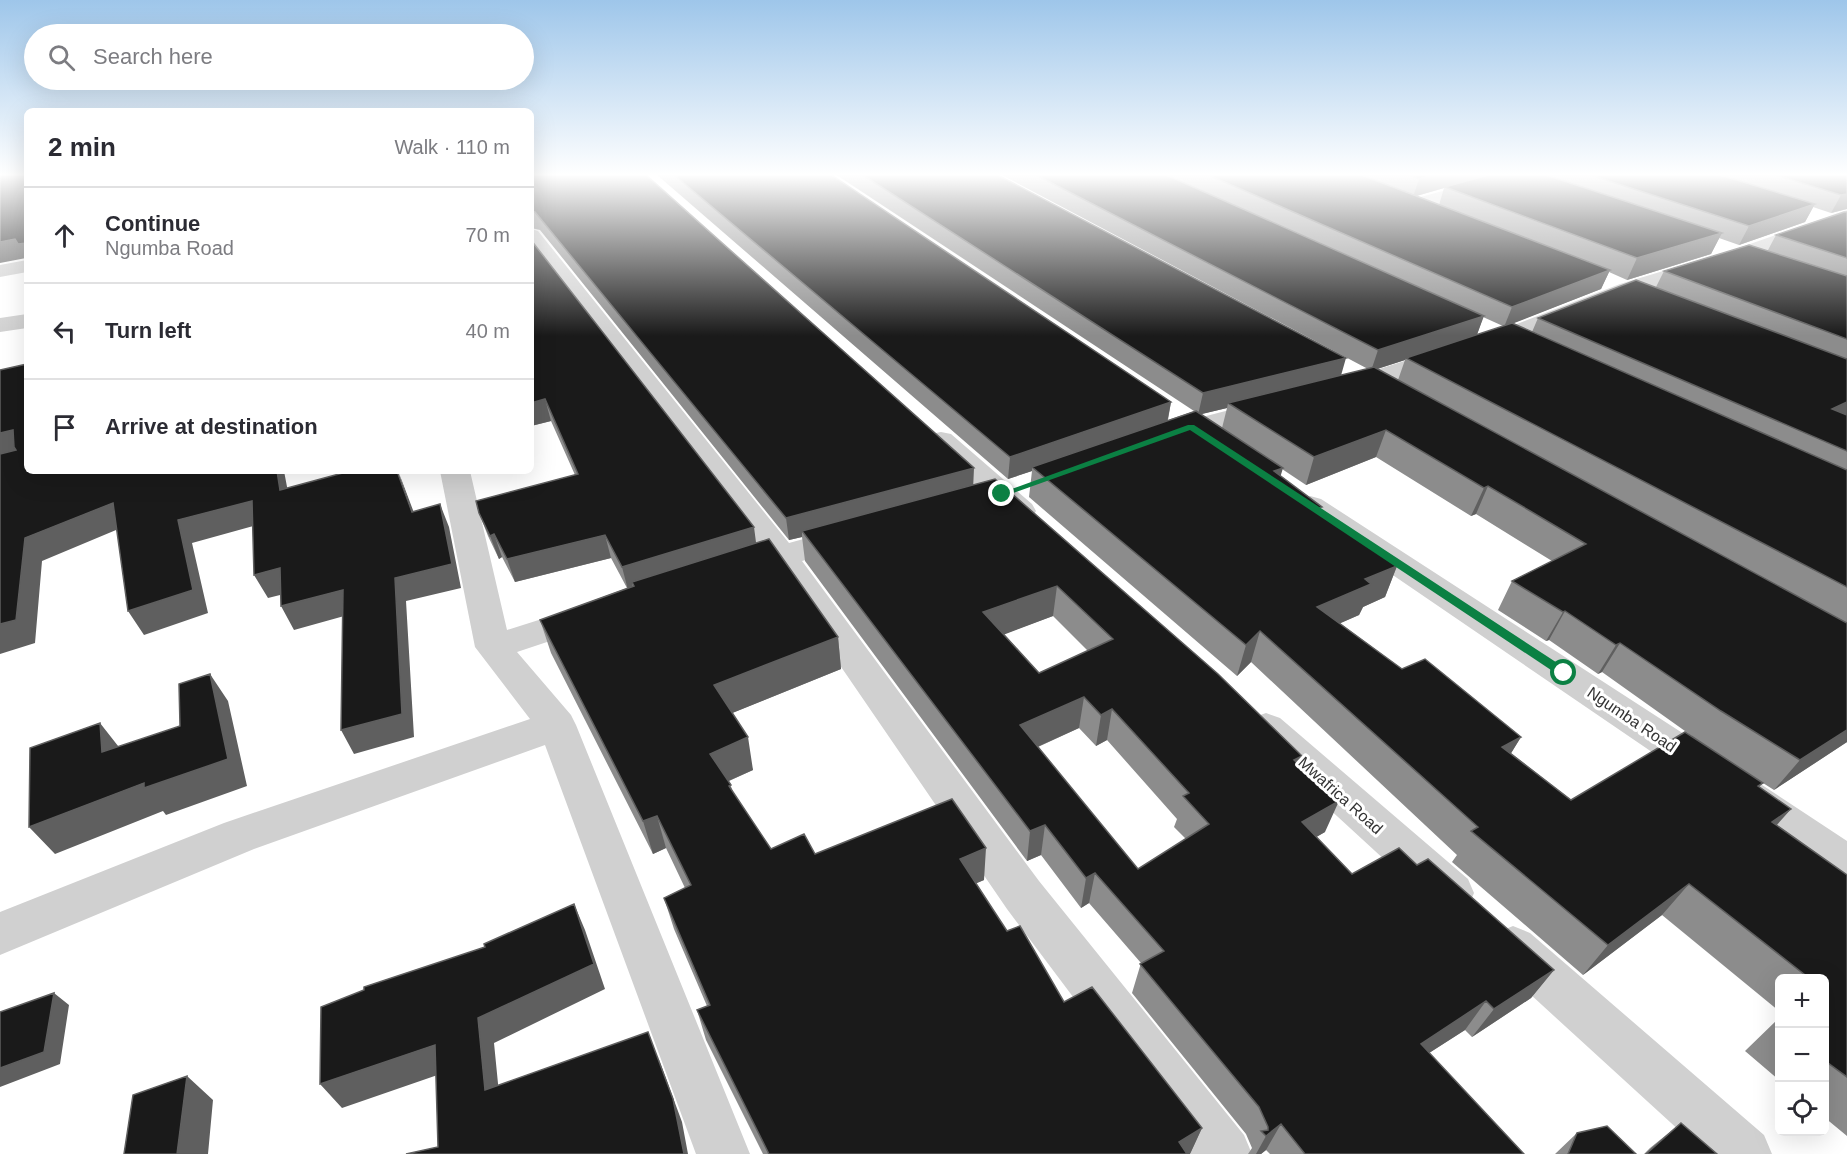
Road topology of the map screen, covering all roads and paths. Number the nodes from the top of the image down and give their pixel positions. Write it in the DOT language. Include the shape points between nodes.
graph roads {
  1 [pos="1820,228"];
  2 [pos="534,239"];
  3 [pos="1707,243"];
  4 [pos="1740,254"];
  5 [pos="1772,265"];
  6 [pos="24,267"];
  7 [pos="0,271"];
  8 [pos="1596,277"];
  9 [pos="1628,290"];
  10 [pos="1661,302"];
  11 [pos="24,321"];
  12 [pos="1472,322"];
  13 [pos="0,325"];
  14 [pos="1505,337"];
  15 [pos="1537,352"];
  16 [pos="1337,366"];
  17 [pos="1369,382"];
  18 [pos="1324,393"];
  19 [pos="1400,400"];
  20 [pos="1291,402"];
  21 [pos="1162,407"];
  22 [pos="914,416"];
  23 [pos="1191,427"];
  24 [pos="1147,442"];
  25 [pos="1221,446"];
  26 [pos="456,474"];
  27 [pos="1289,491"];
  28 [pos="870,531"];
  29 [pos="1047,534"];
  30 [pos="781,555"];
  31 [pos="715,576"];
  32 [pos="615,608"];
  33 [pos="493,647"];
  34 [pos="1244,709"];
  35 [pos="557,725"];
  36 [pos="1847,864"];
  37 [pos="0,934"];
  38 [pos="723,1154"];
  39 [pos="1225,1154"];
  40 [pos="1745,1154"];
  1 -- 4 [label="street"];
  2 -- 30 [label="street"];
  3 -- 4 [label="street"];
  4 -- 5 [label="street"];
  4 -- 9 [label="street"];
  6 -- 7 [label="street"];
  8 -- 9 [label="street"];
  9 -- 10 [label="street"];
  9 -- 14 [label="street"];
  11 -- 13 [label="street"];
  12 -- 14 [label="street"];
  14 -- 15 [label="street"];
  14 -- 17 [label="street"];
  16 -- 17 [label="street"];
  17 -- 18 [label="street"];
  17 -- 19 [label="street"];
  20 -- 23 [label="street"];
  21 -- 23 [label="street"];
  22 -- 29 [label="street"];
  23 -- 24 [label="street"];
  23 -- 25 [label="street"];
  26 -- 33 [label="street"];
  27 -- 36 [label="street, Ngumba Road"];
  28 -- 30 [label="street"];
  30 -- 31 [label="street"];
  30 -- 39 [label="street" via="1023,895"];
  32 -- 33 [label="street"];
  33 -- 35 [label="street"];
  34 -- 40 [label="street, Mwafrica Road"];
  35 -- 37 [label="street" via="239,836"];
  35 -- 38 [label="street"];
}
